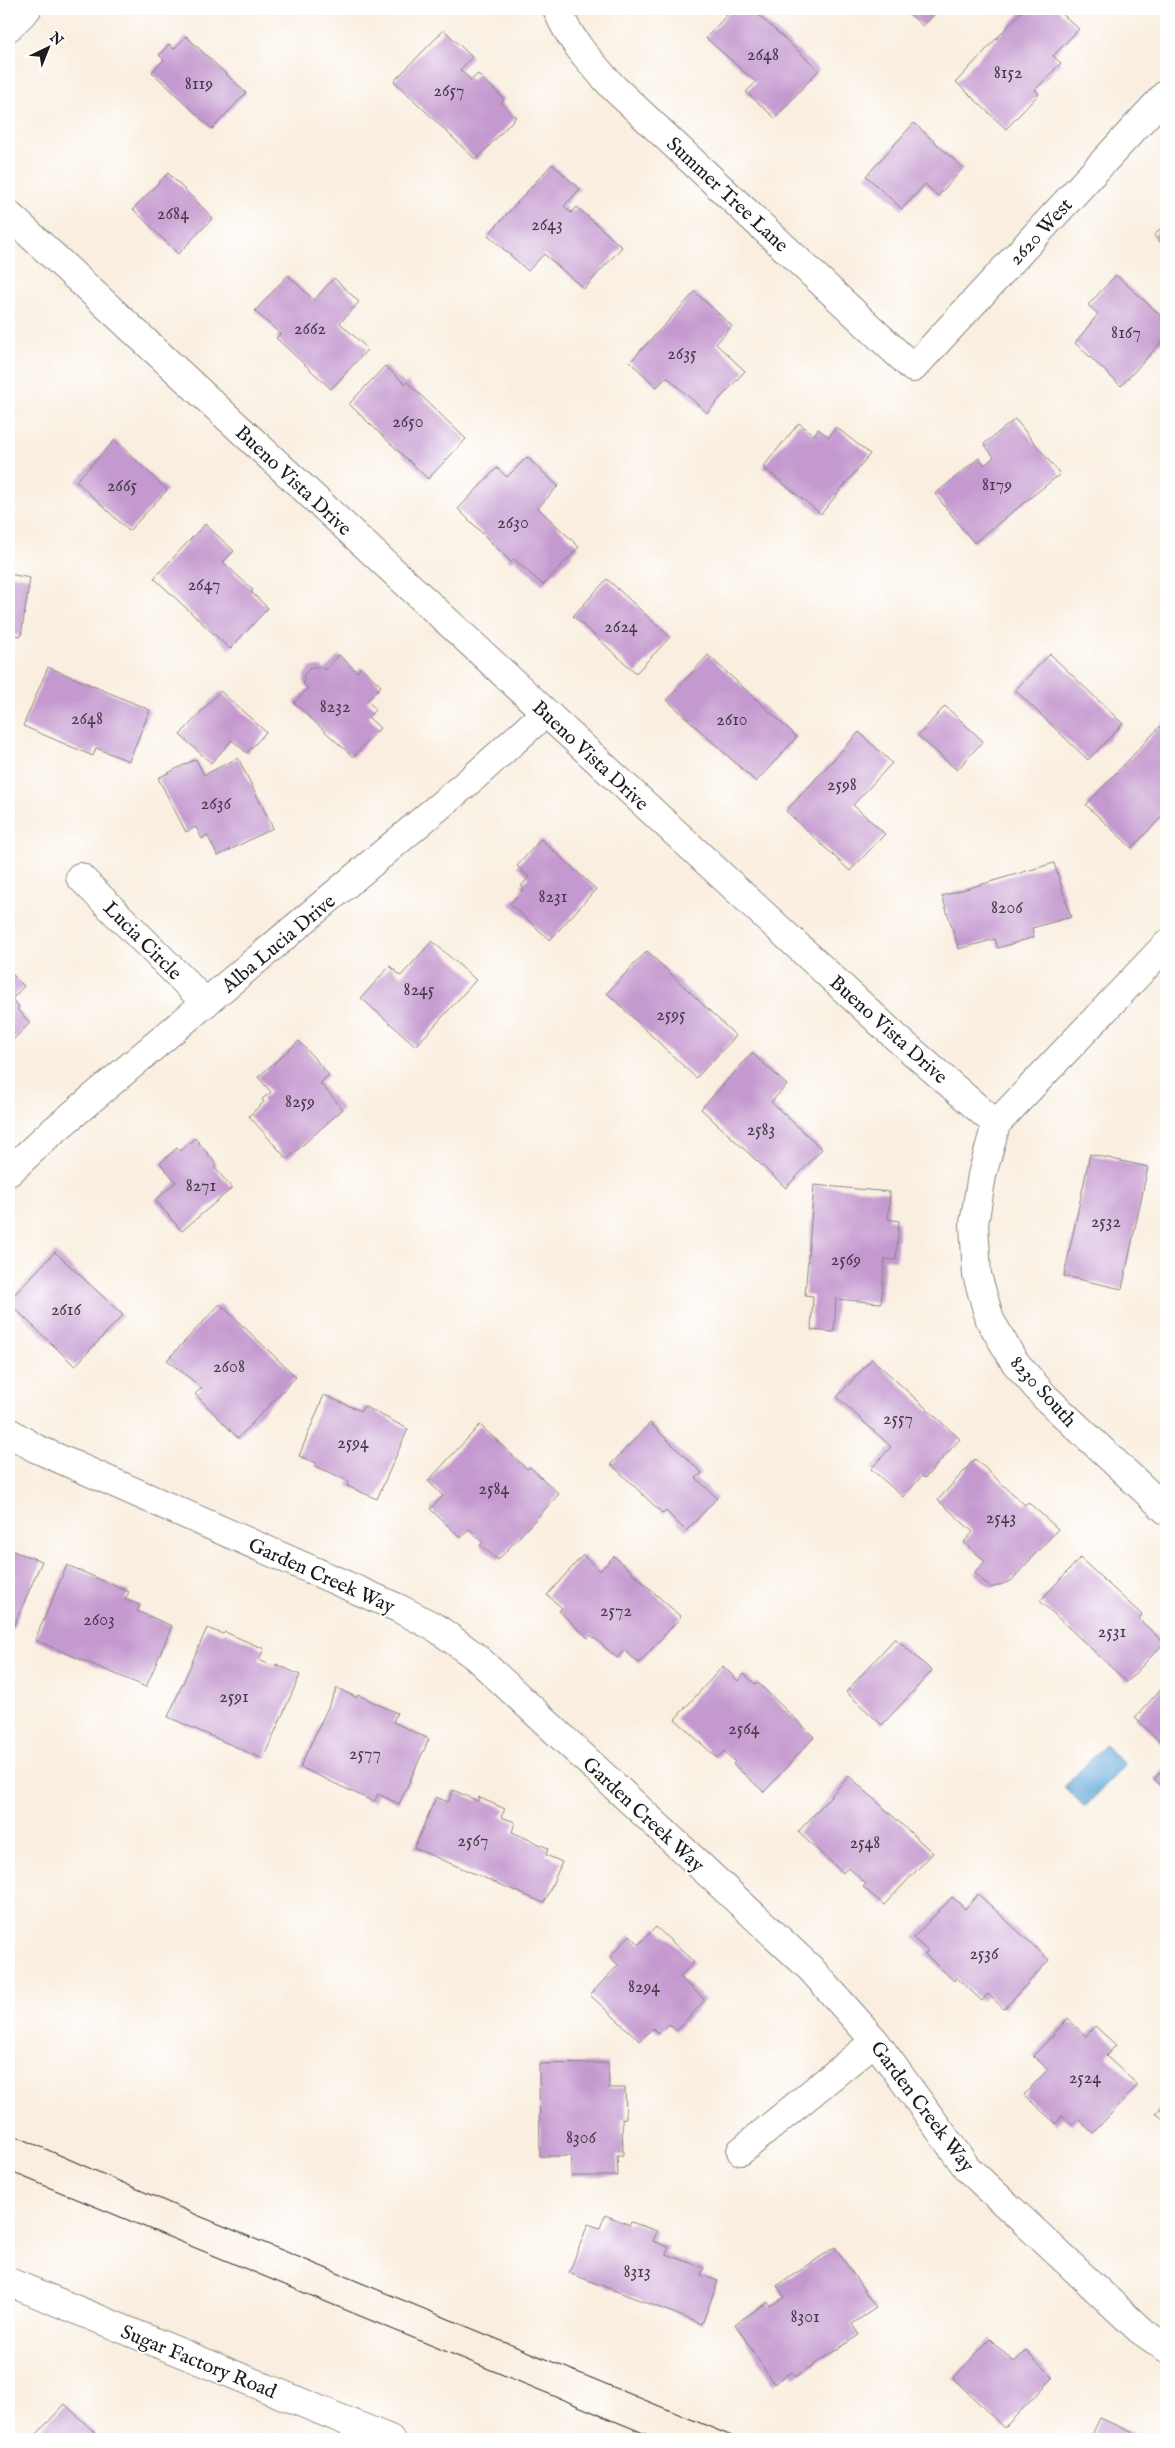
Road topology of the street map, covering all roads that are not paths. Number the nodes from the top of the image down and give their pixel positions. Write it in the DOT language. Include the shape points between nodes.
graph roads {
  1 [pos="26,9"];
  2 [pos="557,9"];
  3 [pos="9,27"];
  4 [pos="1166,94"];
  5 [pos="9,215"];
  6 [pos="913,368"];
  7 [pos="545,713"];
  8 [pos="80,877"];
  9 [pos="1166,946"];
  10 [pos="206,1003"];
  11 [pos="996,1124"];
  12 [pos="9,1172"];
  13 [pos="9,1432"];
  14 [pos="1166,1510"];
  15 [pos="875,2041"];
  16 [pos="741,2150"];
  17 [pos="9,2282"];
  18 [pos="1166,2348"];
  19 [pos="390,2439"];
  1 -- 3 [label="street"];
  2 -- 6 [label="street, Summer Tree Lane" via="581,51 614,88"];
  4 -- 6 [label="street, 2620 West"];
  5 -- 7 [label="street, Bueno Vista Drive"];
  7 -- 10 [label="street, Alba Lucia Drive"];
  7 -- 11 [label="street, Bueno Vista Drive" via="898,1040"];
  8 -- 10 [label="street, Lucia Circle"];
  9 -- 11 [label="street"];
  10 -- 12 [label="street, Alba Lucia Drive"];
  11 -- 14 [label="street, 8230 South" via="982,1176 974,1224 977,1275 990,1320 1014,1361 1045,1397"];
  13 -- 15 [label="street, Garden Creek Way" via="35,1448 398,1608 438,1629 476,1657 810,1968"];
  15 -- 16 [label="street"];
  15 -- 18 [label="street, Garden Creek Way" via="966,2168 1140,2330"];
  17 -- 19 [label="street, Sugar Factory Road"];
}
